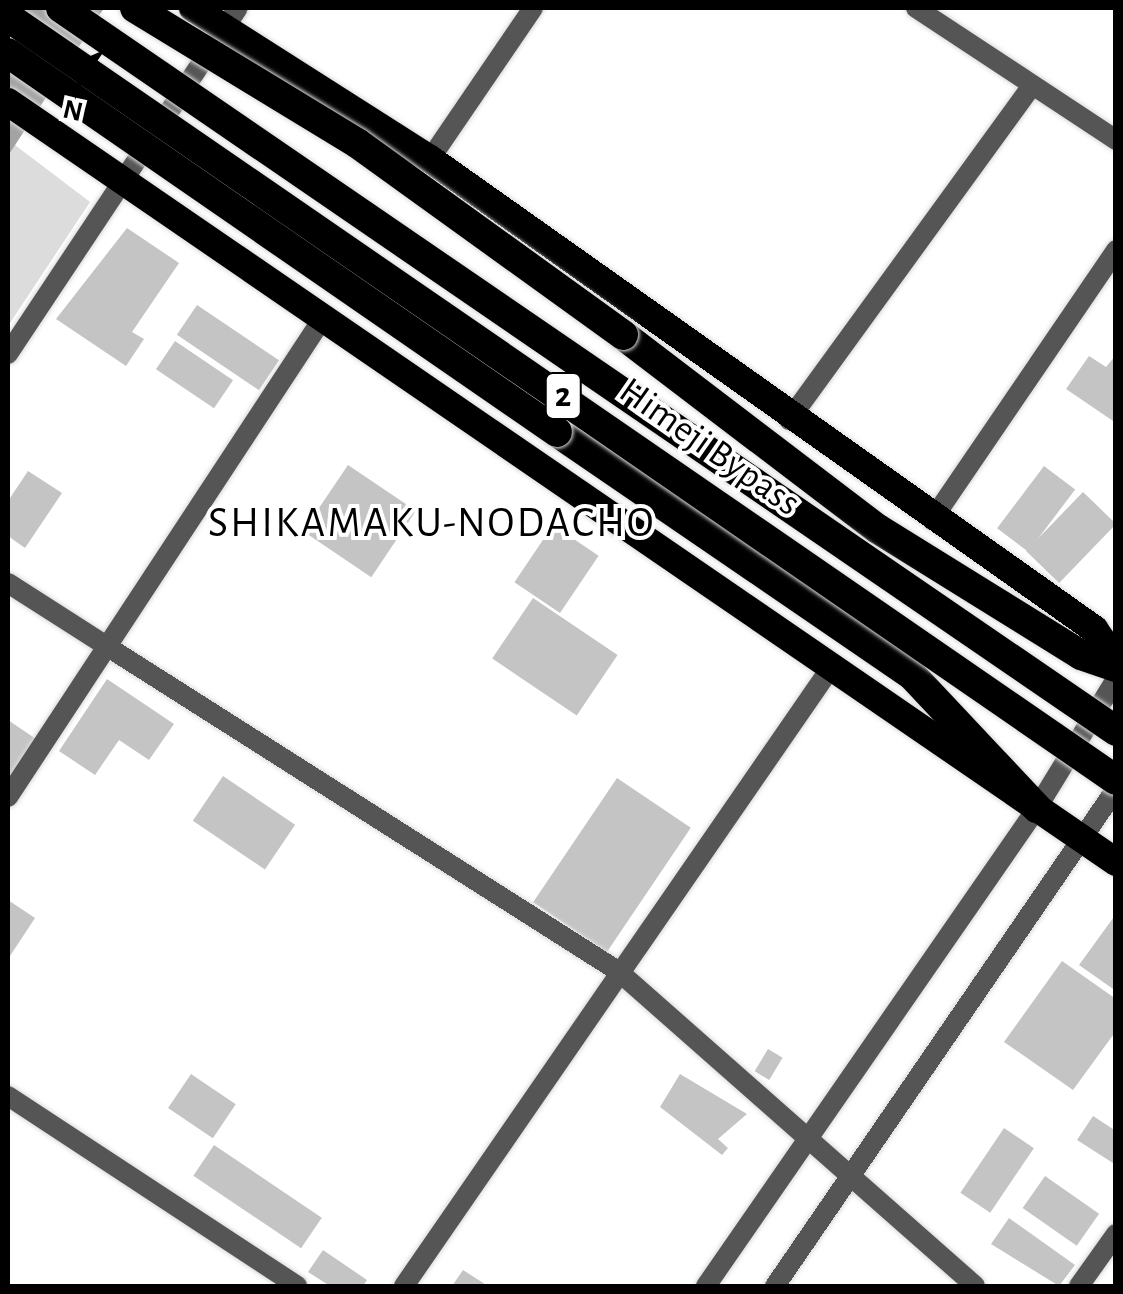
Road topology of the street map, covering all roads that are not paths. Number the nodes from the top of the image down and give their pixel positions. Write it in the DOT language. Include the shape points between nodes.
graph roads {
  1 [pos="61,8"];
  2 [pos="135,8"];
  3 [pos="533,8"];
  4 [pos="916,8"];
  5 [pos="194,9"];
  6 [pos="232,16"];
  7 [pos="8,17"];
  8 [pos="8,53"];
  9 [pos="1032,86"];
  10 [pos="8,102"];
  11 [pos="1116,140"];
  12 [pos="430,159"];
  13 [pos="120,179"];
  14 [pos="1116,250"];
  15 [pos="319,324"];
  16 [pos="8,354"];
  17 [pos="789,420"];
  18 [pos="932,520"];
  19 [pos="8,583"];
  20 [pos="108,646"];
  21 [pos="1116,664"];
  22 [pos="830,668"];
  23 [pos="1116,678"];
  24 [pos="1116,730"];
  25 [pos="1116,780"];
  26 [pos="1116,789"];
  27 [pos="8,797"];
  28 [pos="1037,808"];
  29 [pos="1080,838"];
  30 [pos="1116,847"];
  31 [pos="1116,862"];
  32 [pos="618,971"];
  33 [pos="8,1096"];
  34 [pos="806,1141"];
  35 [pos="849,1180"];
  36 [pos="1116,1234"];
  37 [pos="297,1286"];
  38 [pos="404,1286"];
  39 [pos="706,1286"];
  40 [pos="776,1286"];
  41 [pos="974,1286"];
  42 [pos="1079,1286"];
  1 -- 24 [label="highway, Himeji Bypass / 2, bridge"];
  2 -- 21 [label="highway, bridge" via="357,142 878,529 1082,655"];
  3 -- 12 [label="street"];
  4 -- 9 [label="street"];
  5 -- 6 [label="highway"];
  6 -- 12 [label="highway"];
  6 -- 13 [label="street"];
  7 -- 25 [label="highway, Himeji Bypass / 2, bridge"];
  8 -- 28 [label="highway, bridge" via="911,674"];
  9 -- 11 [label="street"];
  9 -- 17 [label="street"];
  10 -- 13 [label="highway"];
  12 -- 17 [label="highway"];
  13 -- 15 [label="highway"];
  13 -- 16 [label="street"];
  14 -- 18 [label="street"];
  15 -- 20 [label="street"];
  15 -- 22 [label="highway"];
  17 -- 18 [label="highway"];
  18 -- 21 [label="highway" via="1094,629"];
  19 -- 20 [label="street"];
  20 -- 27 [label="street"];
  20 -- 32 [label="street"];
  22 -- 28 [label="highway"];
  22 -- 32 [label="street"];
  23 -- 28 [label="street"];
  26 -- 29 [label="street"];
  28 -- 29 [label="highway"];
  28 -- 34 [label="street"];
  29 -- 30 [label="highway"];
  29 -- 31 [label="highway"];
  29 -- 35 [label="street"];
  32 -- 34 [label="street"];
  32 -- 38 [label="street"];
  33 -- 37 [label="street"];
  34 -- 35 [label="street"];
  34 -- 39 [label="street"];
  35 -- 40 [label="street"];
  35 -- 41 [label="street"];
  36 -- 42 [label="street"];
}
